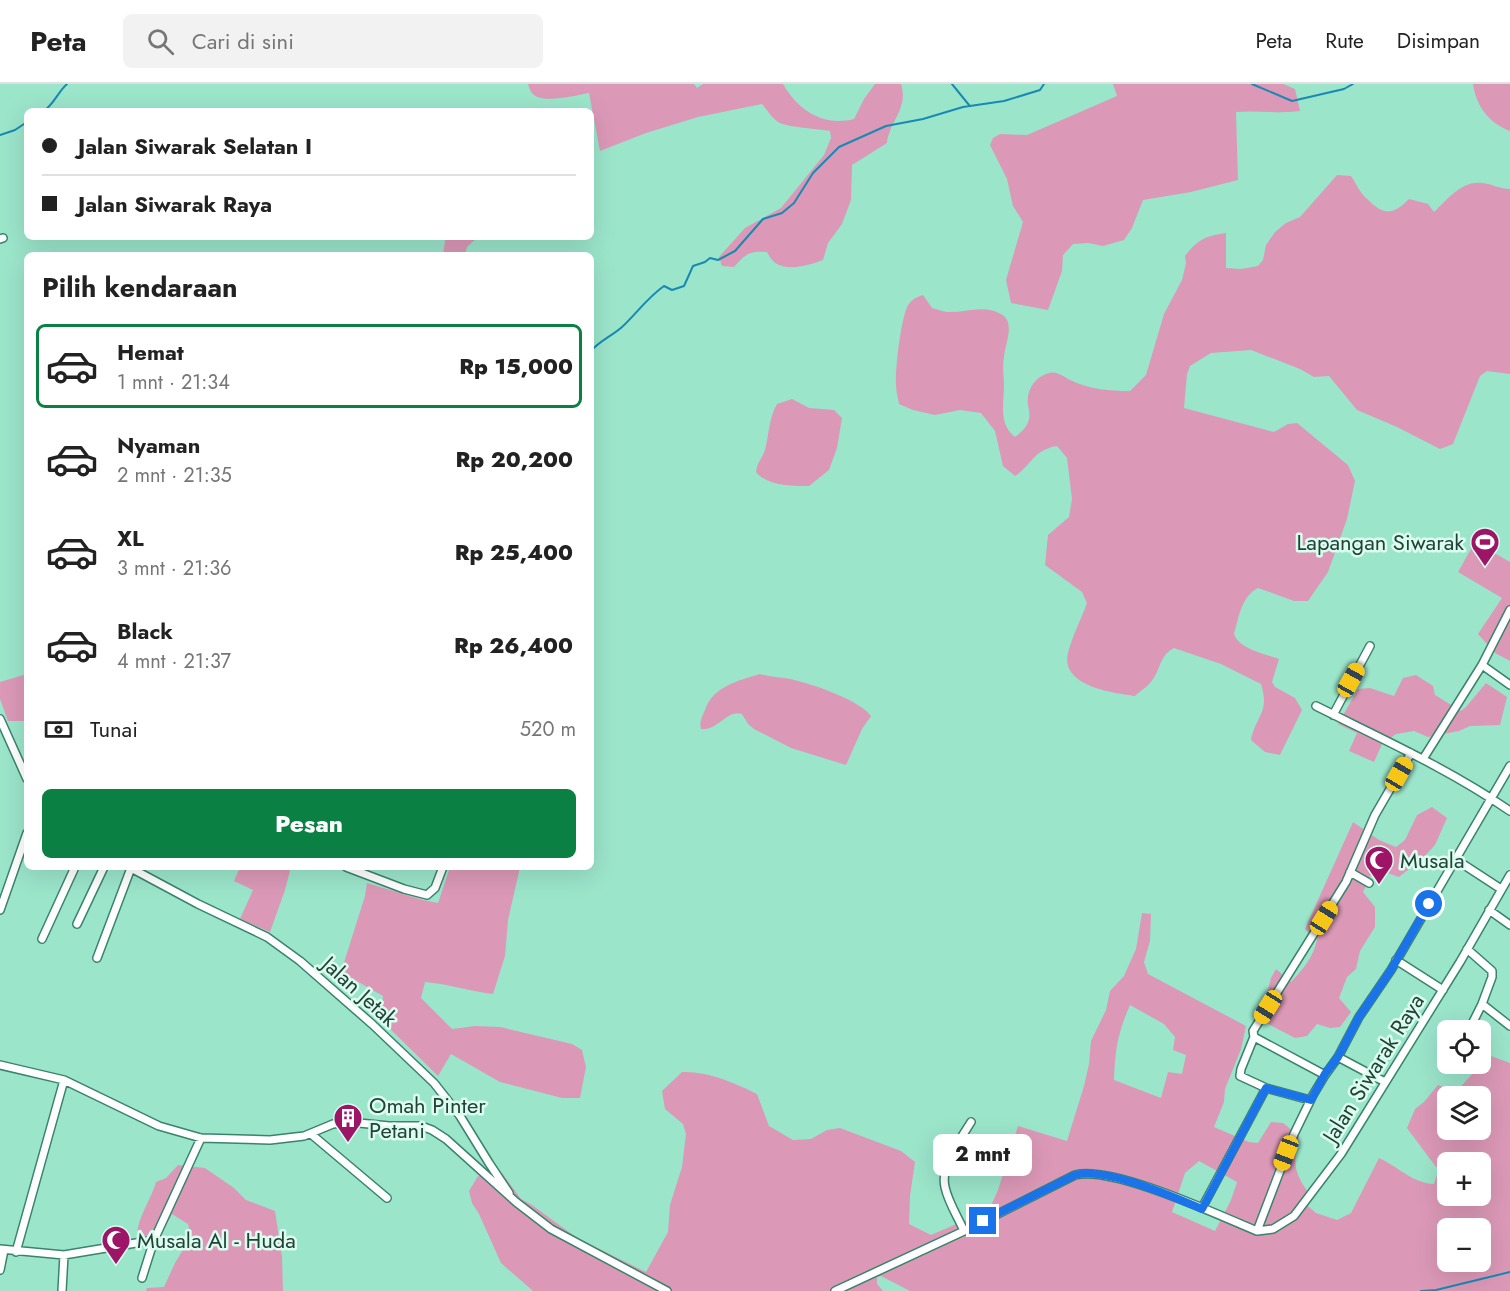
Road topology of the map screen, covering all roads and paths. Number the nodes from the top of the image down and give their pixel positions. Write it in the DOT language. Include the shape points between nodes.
graph roads {
  1 [pos="1510,610"];
  2 [pos="1370,646"];
  3 [pos="1482,665"];
  4 [pos="1510,685"];
  5 [pos="1316,706"];
  6 [pos="1333,714"];
  7 [pos="0,719"];
  8 [pos="1411,753"];
  9 [pos="1423,759"];
  10 [pos="1510,766"];
  11 [pos="24,772"];
  12 [pos="1492,798"];
  13 [pos="1510,811"];
  14 [pos="24,841"];
  15 [pos="1455,859"];
  16 [pos="74,870"];
  17 [pos="103,870"];
  18 [pos="129,870"];
  19 [pos="134,870"];
  20 [pos="354,870"];
  21 [pos="442,870"];
  22 [pos="1350,872"];
  23 [pos="1510,875"];
  24 [pos="1369,883"];
  25 [pos="1501,889"];
  26 [pos="0,910"];
  27 [pos="1489,910"];
  28 [pos="77,924"];
  29 [pos="1510,925"];
  30 [pos="42,939"];
  31 [pos="1467,949"];
  32 [pos="98,958"];
  33 [pos="1396,960"];
  34 [pos="1443,990"];
  35 [pos="1482,1004"];
  36 [pos="1474,1020"];
  37 [pos="1510,1026"];
  38 [pos="1254,1037"];
  39 [pos="1338,1057"];
  40 [pos="0,1065"];
  41 [pos="1325,1074"];
  42 [pos="64,1080"];
  43 [pos="1385,1082"];
  44 [pos="1266,1088"];
  45 [pos="1311,1100"];
  46 [pos="971,1122"];
  47 [pos="311,1134"];
  48 [pos="201,1138"];
  49 [pos="387,1198"];
  50 [pos="516,1202"];
  51 [pos="1202,1209"];
  52 [pos="964,1230"];
  53 [pos="1257,1231"];
  54 [pos="152,1241"];
  55 [pos="2,1250"];
  56 [pos="16,1252"];
  57 [pos="64,1256"];
  58 [pos="0,1270"];
  59 [pos="142,1278"];
  60 [pos="62,1291"];
  61 [pos="667,1291"];
  62 [pos="835,1291"];
  1 -- 3 [label="street"];
  2 -- 6 [label="street"];
  3 -- 4 [label="street"];
  3 -- 9 [label="street"];
  5 -- 6 [label="street"];
  6 -- 8 [label="street"];
  7 -- 11 [label="street"];
  8 -- 9 [label="street"];
  8 -- 22 [label="street" via="1375,815"];
  9 -- 12 [label="street"];
  10 -- 12 [label="street"];
  12 -- 13 [label="street"];
  12 -- 15 [label="street"];
  14 -- 26 [label="street"];
  15 -- 25 [label="street"];
  15 -- 33 [label="street"];
  16 -- 30 [label="street"];
  17 -- 28 [label="street"];
  18 -- 32 [label="street"];
  19 -- 50 [label="street, Jalan Jetak" via="267,937 372,1023 434,1083"];
  20 -- 21 [label="street" via="427,895 435,888"];
  22 -- 24 [label="street"];
  22 -- 38 [label="street" via="1256,1025"];
  23 -- 25 [label="street, Jalan Siwarak Raya"];
  25 -- 27 [label="street, Jalan Siwarak Raya"];
  27 -- 29 [label="street"];
  27 -- 31 [label="street, Jalan Siwarak Raya"];
  31 -- 34 [label="street, Jalan Siwarak Raya"];
  31 -- 35 [label="street" via="1492,971"];
  33 -- 34 [label="street"];
  33 -- 39 [label="street"];
  34 -- 43 [label="street, Jalan Siwarak Raya"];
  35 -- 36 [label="street"];
  35 -- 37 [label="street"];
  38 -- 41 [label="street"];
  38 -- 44 [label="street" via="1240,1076"];
  39 -- 41 [label="street"];
  39 -- 43 [label="street"];
  40 -- 42 [label="street"];
  41 -- 45 [label="street"];
  42 -- 48 [label="street" via="159,1126"];
  42 -- 56 [label="street"];
  43 -- 53 [label="street, Jalan Siwarak Raya" via="1341,1154 1294,1216 1273,1229"];
  44 -- 45 [label="street"];
  44 -- 51 [label="street"];
  45 -- 53 [label="street"];
  46 -- 52 [label="street" via="944,1177 947,1194"];
  47 -- 48 [label="street" via="270,1140"];
  47 -- 49 [label="street"];
  47 -- 50 [label="street" via="349,1122 421,1126 446,1139"];
  48 -- 54 [label="street"];
  50 -- 61 [label="street" via="551,1229"];
  51 -- 52 [label="street" via="1139,1185 1083,1173"];
  51 -- 53 [label="street"];
  52 -- 62 [label="street"];
  54 -- 57 [label="street"];
  54 -- 59 [label="street"];
  55 -- 56 [label="street"];
  55 -- 58 [label="street"];
  56 -- 57 [label="street"];
  57 -- 60 [label="street"];
}
